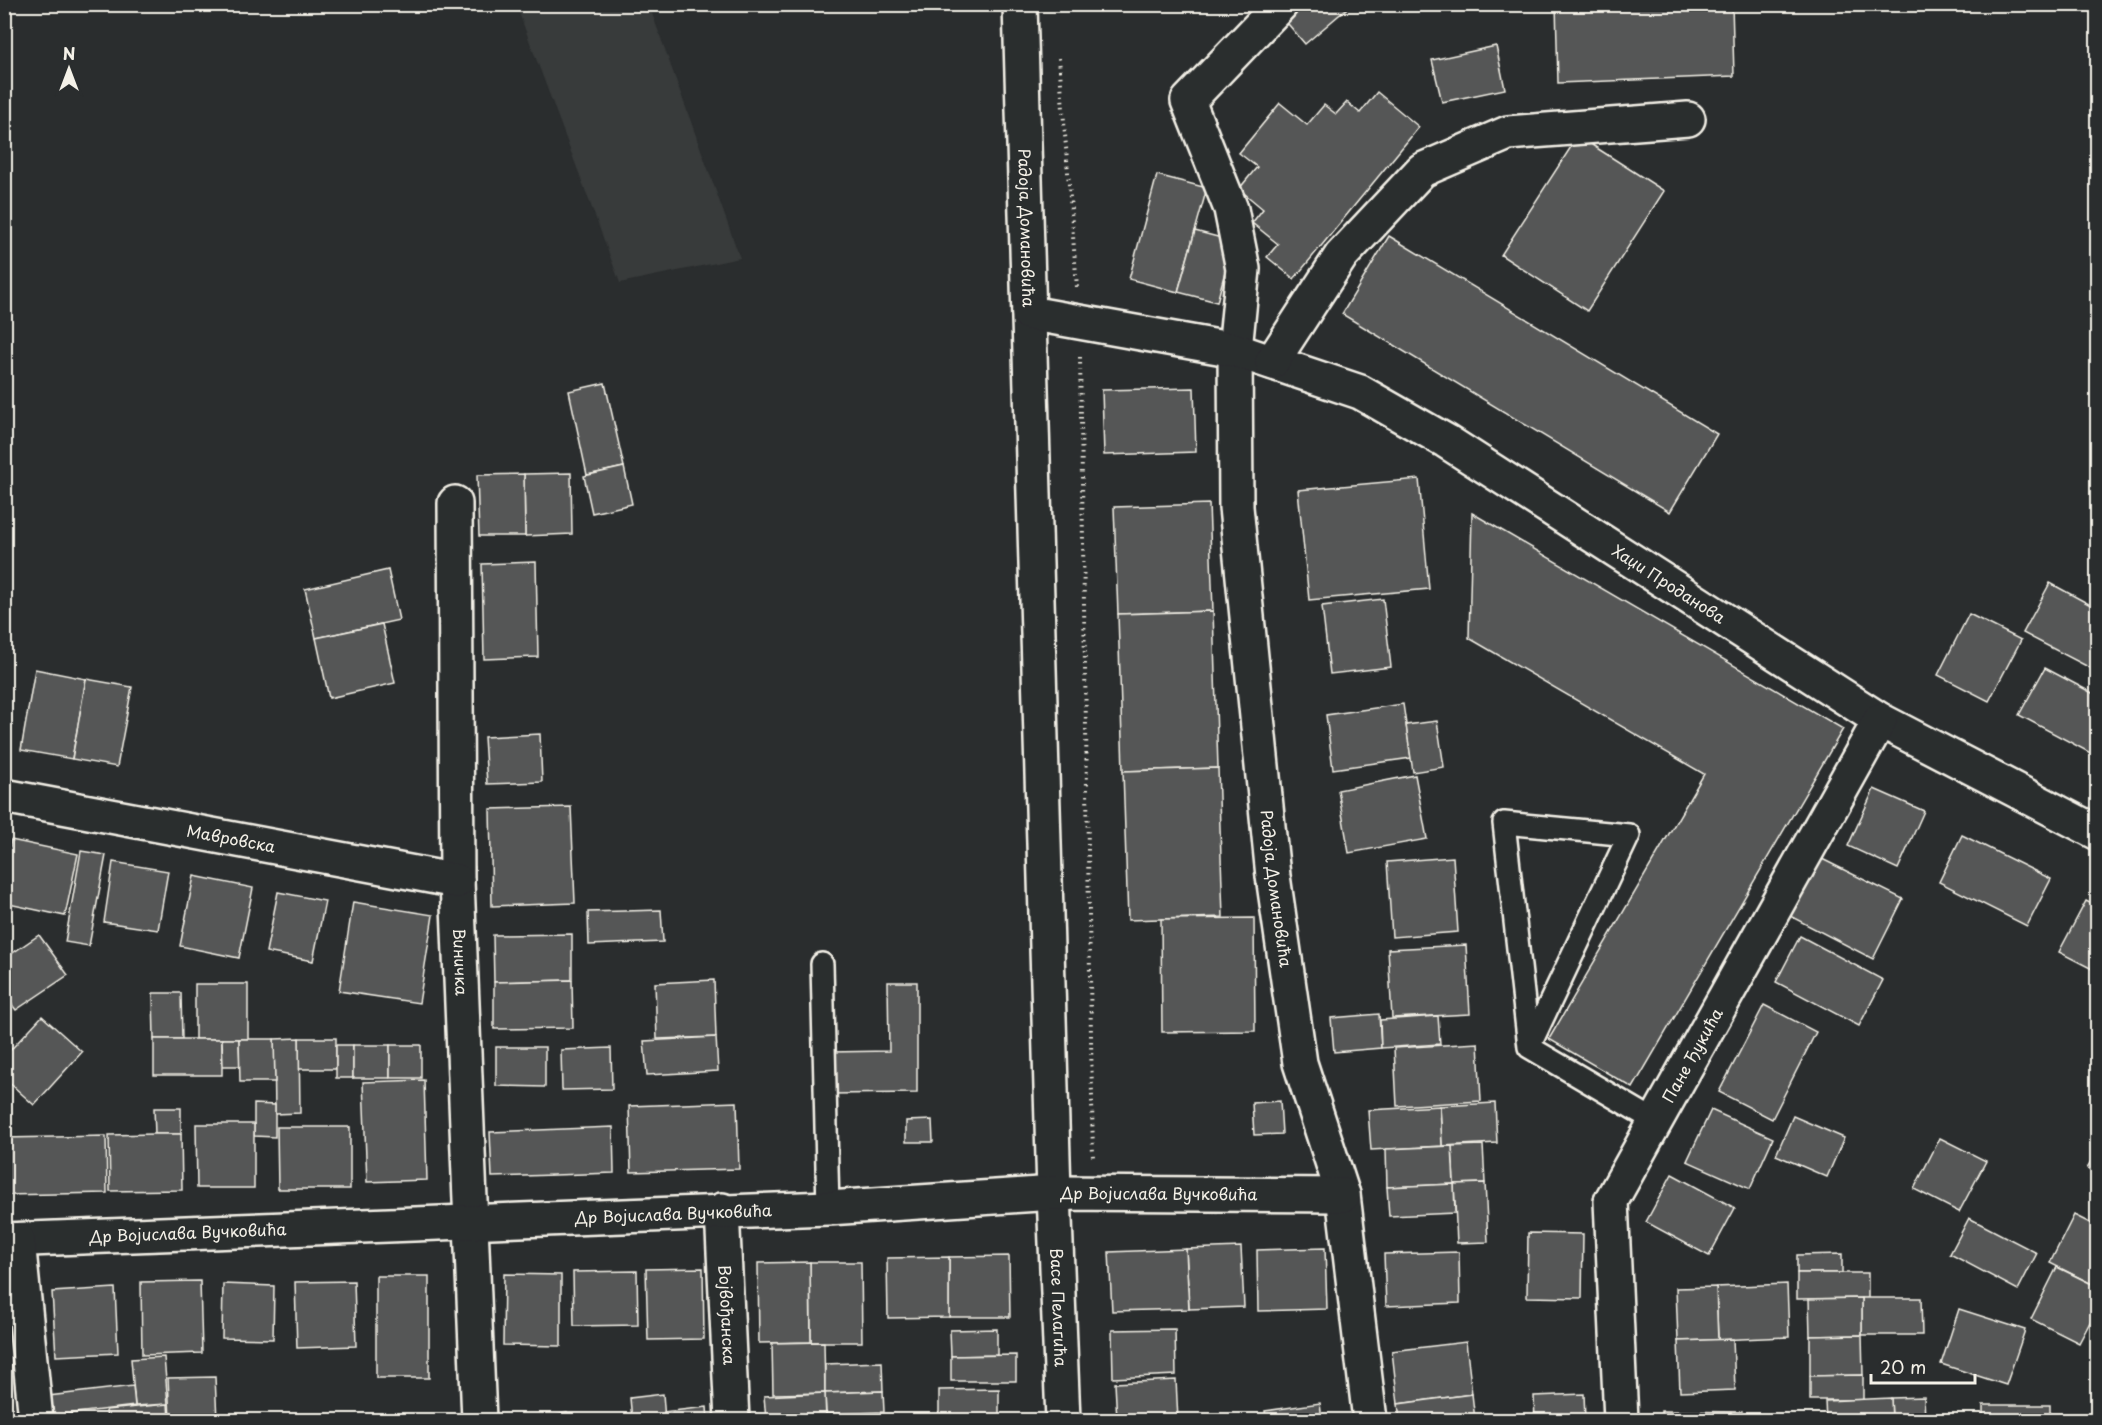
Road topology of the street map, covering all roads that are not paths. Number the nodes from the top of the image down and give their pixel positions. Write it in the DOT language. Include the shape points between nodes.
graph roads {
  1 [pos="1020,4"];
  2 [pos="1281,4"];
  3 [pos="1688,119"];
  4 [pos="1029,312"];
  5 [pos="1235,350"];
  6 [pos="1272,362"];
  7 [pos="455,502"];
  8 [pos="1880,720"];
  9 [pos="4,796"];
  10 [pos="2097,833"];
  11 [pos="457,881"];
  12 [pos="822,964"];
  13 [pos="1528,1047"];
  14 [pos="1656,1121"];
  15 [pos="1054,1193"];
  16 [pos="1343,1195"];
  17 [pos="828,1208"];
  18 [pos="722,1210"];
  19 [pos="473,1222"];
  20 [pos="11,1240"];
  21 [pos="36,1420"];
  22 [pos="479,1420"];
  23 [pos="732,1420"];
  24 [pos="1063,1420"];
  25 [pos="1370,1420"];
  26 [pos="1621,1420"];
  1 -- 4 [label="street, Радоја Домановића"];
  2 -- 5 [label="street, Радоја Домановића" via="1188,101 1231,209 1243,269"];
  3 -- 6 [label="street" via="1508,133 1422,170 1341,256"];
  4 -- 5 [label="street, Радоја Домановића"];
  4 -- 15 [label="street, Васе Пелагића"];
  5 -- 6 [label="street, Хаџи Проданова"];
  5 -- 16 [label="street, Радоја Домановића" via="1236,507 1273,876 1300,1063"];
  6 -- 8 [label="street, Хаџи Проданова" via="1360,392 1446,441"];
  7 -- 11 [label="street, Виничка"];
  8 -- 10 [label="street, Хаџи Проданова"];
  8 -- 14 [label="street, Пане Ђукића"];
  9 -- 11 [label="street, Мавровска"];
  11 -- 19 [label="street, Виничка"];
  12 -- 17 [label="lane"];
  13 -- 13 [label="lane" via="1534,1037 1629,835 1504,823"];
  13 -- 14 [label="lane"];
  14 -- 26 [label="street, Пане Ђукића" via="1611,1201"];
  15 -- 16 [label="street, Др Војислава Вучковића"];
  15 -- 17 [label="street, Др Војислава Вучковића"];
  15 -- 24 [label="street, Васе Пелагића"];
  16 -- 25 [label="street, Радоја Домановића"];
  17 -- 18 [label="street, Др Војислава Вучковића"];
  18 -- 19 [label="street, Др Војислава Вучковића"];
  18 -- 23 [label="street, Војвођанска"];
  19 -- 20 [label="street, Др Војислава Вучковића"];
  19 -- 22 [label="street, Виничка"];
  20 -- 21 [label="street"];
}
